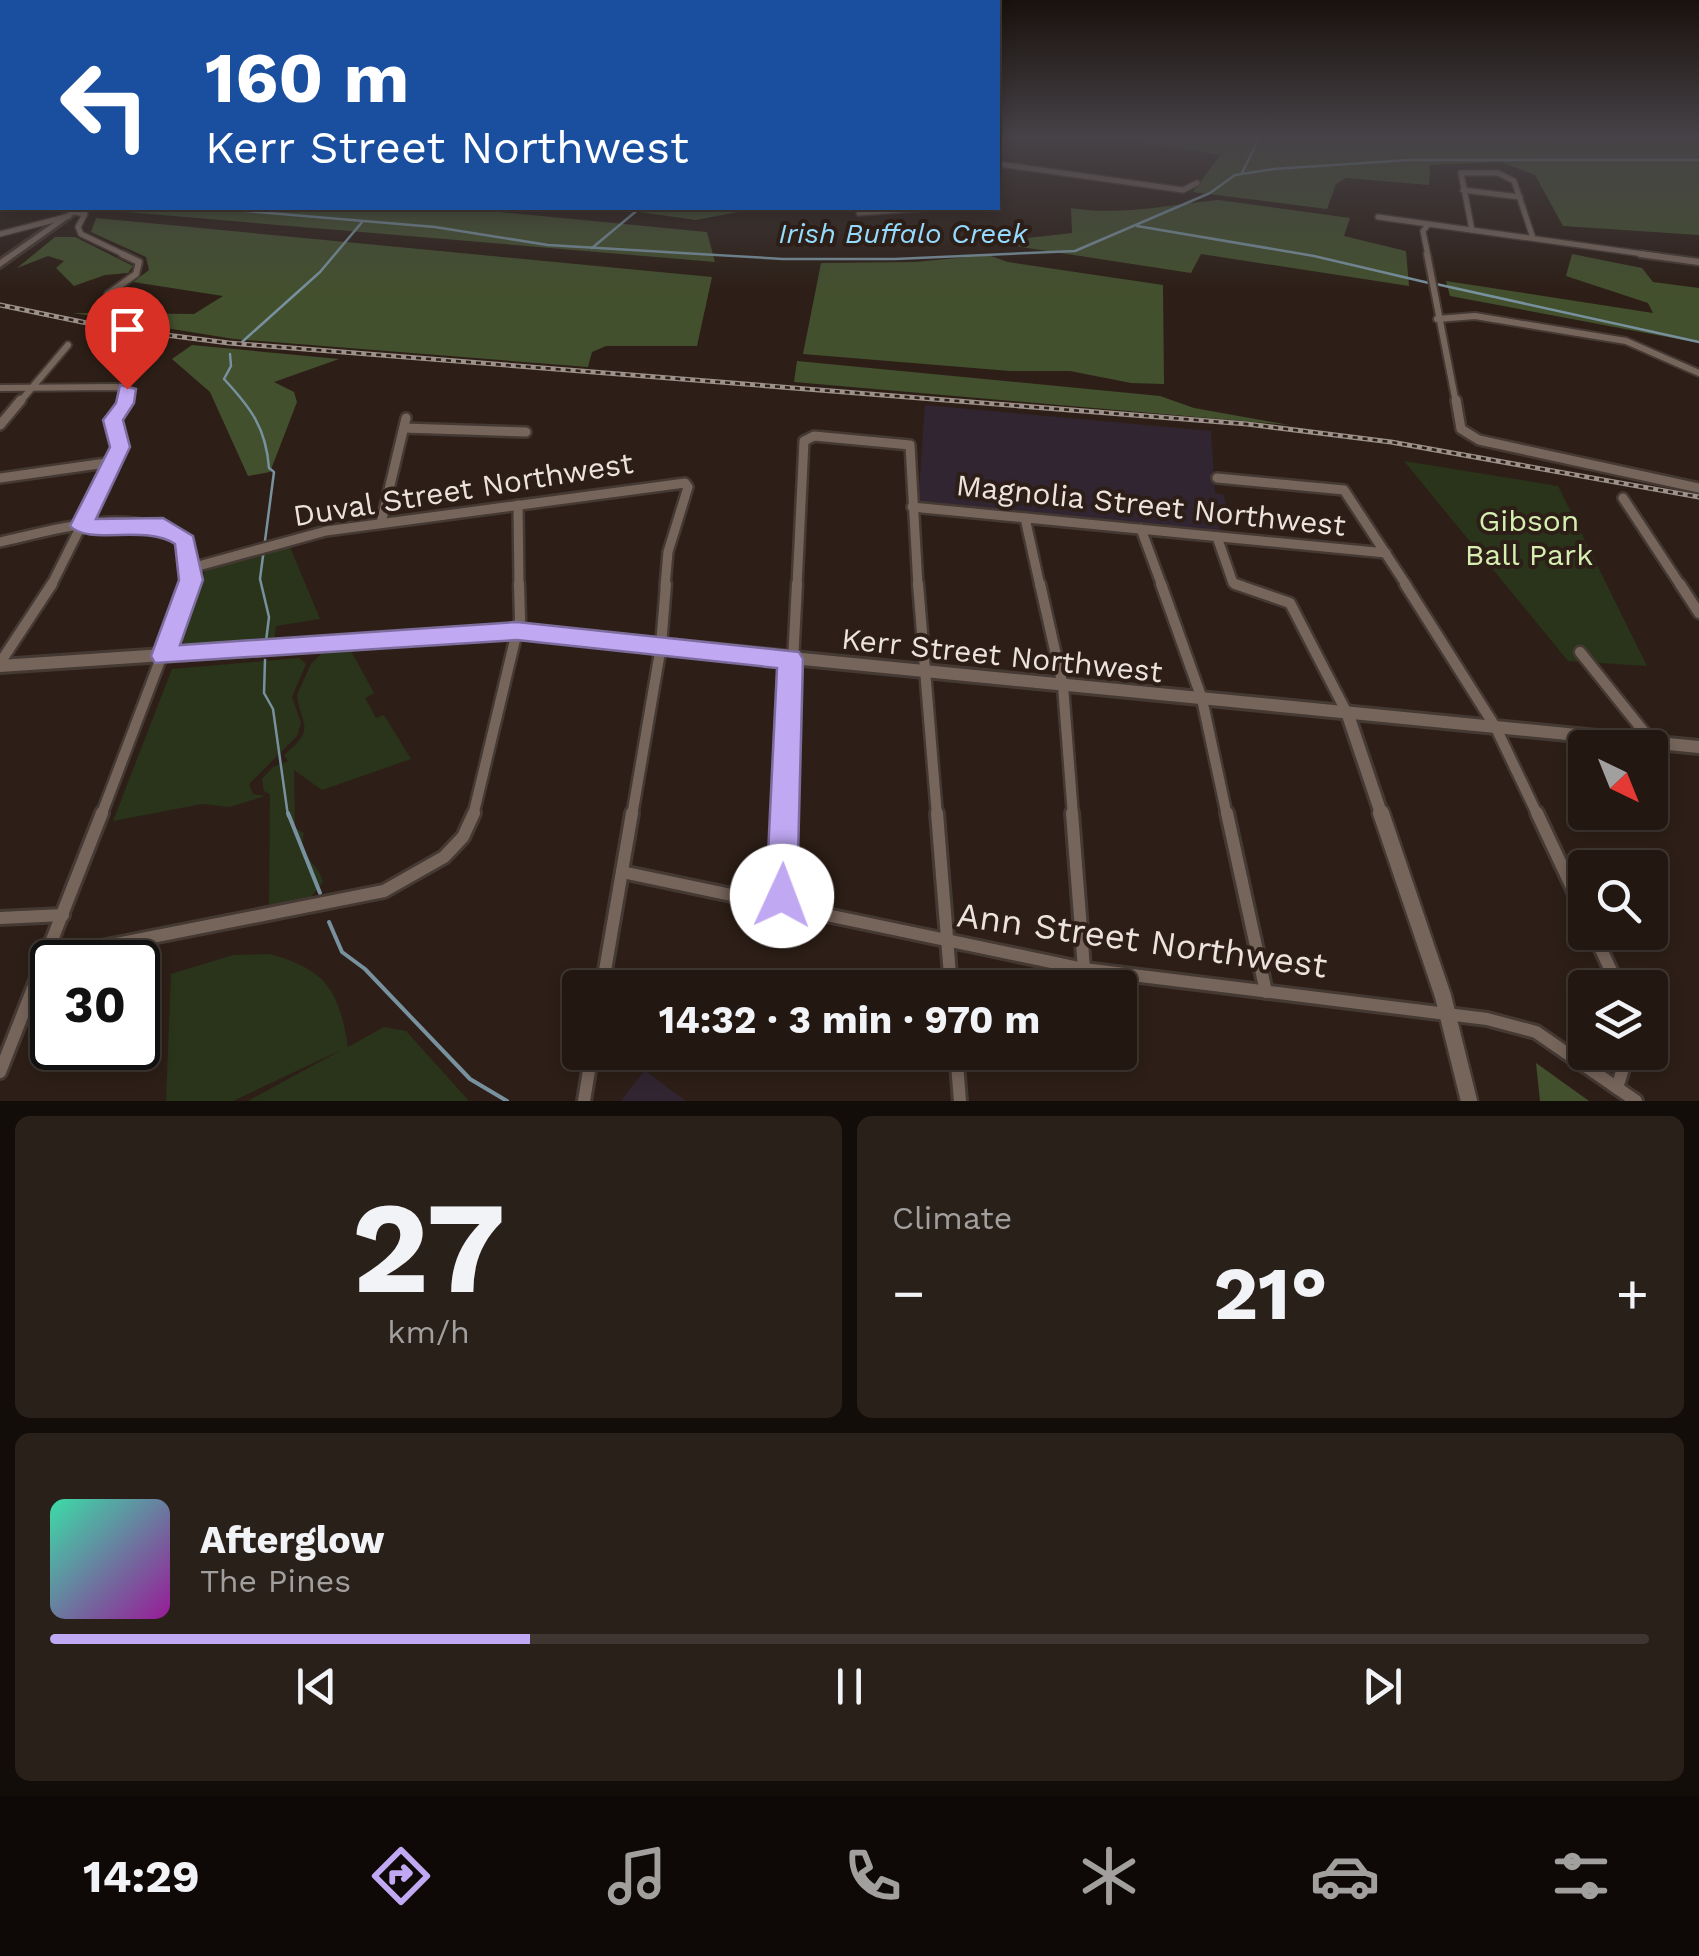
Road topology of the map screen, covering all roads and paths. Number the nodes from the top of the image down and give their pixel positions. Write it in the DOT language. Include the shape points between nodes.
graph roads {
  1 [pos="1517,189"];
  2 [pos="1463,190"];
  3 [pos="1520,197"];
  4 [pos="899,210"];
  5 [pos="74,212"];
  6 [pos="859,213"];
  7 [pos="1378,216"];
  8 [pos="1428,225"];
  9 [pos="1472,230"];
  10 [pos="0,234"];
  11 [pos="1533,238"];
  12 [pos="1699,262"];
  13 [pos="0,264"];
  14 [pos="1429,270"];
  15 [pos="1432,290"];
  16 [pos="108,294"];
  17 [pos="1437,319"];
  18 [pos="68,345"];
  19 [pos="1699,373"];
  20 [pos="0,388"];
  21 [pos="31,388"];
  22 [pos="127,389"];
  23 [pos="0,426"];
  24 [pos="526,432"];
  25 [pos="910,446"];
  26 [pos="803,451"];
  27 [pos="114,462"];
  28 [pos="1584,462"];
  29 [pos="0,478"];
  30 [pos="1217,478"];
  31 [pos="1699,488"];
  32 [pos="1622,498"];
  33 [pos="518,505"];
  34 [pos="912,507"];
  35 [pos="1025,518"];
  36 [pos="381,523"];
  37 [pos="81,526"];
  38 [pos="1140,529"];
  39 [pos="1217,537"];
  40 [pos="0,542"];
  41 [pos="1386,553"];
  42 [pos="192,568"];
  43 [pos="1699,613"];
  44 [pos="517,631"];
  45 [pos="661,646"];
  46 [pos="1580,652"];
  47 [pos="164,656"];
  48 [pos="790,659"];
  49 [pos="0,664"];
  50 [pos="926,672"];
  51 [pos="1063,686"];
  52 [pos="1202,700"];
  53 [pos="1348,715"];
  54 [pos="1496,728"];
  55 [pos="1643,730"];
  56 [pos="1568,734"];
  57 [pos="1668,744"];
  58 [pos="1699,747"];
  59 [pos="622,872"];
  60 [pos="1568,879"];
  61 [pos="781,905"];
  62 [pos="63,914"];
  63 [pos="0,918"];
  64 [pos="53,940"];
  65 [pos="138,940"];
  66 [pos="947,942"];
  67 [pos="1084,969"];
  68 [pos="605,970"];
  69 [pos="949,970"];
  70 [pos="1266,992"];
  71 [pos="30,998"];
  72 [pos="1447,1011"];
  73 [pos="589,1070"];
  74 [pos="957,1070"];
  75 [pos="1622,1070"];
  76 [pos="0,1072"];
  77 [pos="1617,1088"];
  78 [pos="584,1101"];
  79 [pos="960,1101"];
  80 [pos="1469,1101"];
  81 [pos="1636,1101"];
  1 -- 3 [label="street"];
  2 -- 3 [label="street"];
  2 -- 9 [label="street"];
  3 -- 11 [label="street"];
  4 -- 6 [label="street"];
  5 -- 10 [label="street"];
  5 -- 13 [label="main road"];
  5 -- 16 [label="street" via="85,214 81,234 139,262 136,274"];
  7 -- 8 [label="street"];
  8 -- 9 [label="street"];
  8 -- 14 [label="street" via="1423,231"];
  9 -- 11 [label="street"];
  11 -- 12 [label="street"];
  14 -- 15 [label="street"];
  15 -- 17 [label="street"];
  17 -- 19 [label="street" via="1474,316 1626,341"];
  17 -- 28 [label="street" via="1461,429 1479,440"];
  18 -- 21 [label="street"];
  20 -- 21 [label="street"];
  21 -- 22 [label="street"];
  21 -- 23 [label="street"];
  22 -- 27 [label="street" via="113,420 121,443"];
  24 -- 36 [label="street" via="405,423"];
  25 -- 26 [label="street" via="814,436 804,441"];
  25 -- 34 [label="street"];
  26 -- 48 [label="street"];
  27 -- 29 [label="street"];
  27 -- 37 [label="street"];
  28 -- 31 [label="street"];
  30 -- 41 [label="street" via="1344,490"];
  32 -- 43 [label="street"];
  33 -- 36 [label="street, Duval Street Northwest"];
  33 -- 44 [label="street"];
  33 -- 45 [label="street, Duval Street Northwest" via="685,483 668,552"];
  34 -- 35 [label="street, Magnolia Street Northwest"];
  34 -- 50 [label="street"];
  35 -- 38 [label="street, Magnolia Street Northwest"];
  35 -- 51 [label="street"];
  36 -- 42 [label="street, Duval Street Northwest"];
  37 -- 40 [label="street"];
  37 -- 42 [label="street" via="163,526 186,541"];
  37 -- 49 [label="street" via="47,594"];
  38 -- 39 [label="street, Magnolia Street Northwest"];
  38 -- 52 [label="street"];
  39 -- 41 [label="street, Magnolia Street Northwest"];
  39 -- 53 [label="street" via="1233,583 1290,603"];
  41 -- 54 [label="street"];
  42 -- 47 [label="street"];
  44 -- 45 [label="street, Kerr Street Northwest"];
  44 -- 47 [label="street, Kerr Street Northwest"];
  44 -- 65 [label="street" via="470,825 428,871 384,892"];
  45 -- 48 [label="street, Kerr Street Northwest"];
  45 -- 59 [label="street"];
  46 -- 55 [label="street"];
  47 -- 49 [label="street, Kerr Street Northwest"];
  47 -- 62 [label="street"];
  48 -- 50 [label="street, Kerr Street Northwest"];
  48 -- 61 [label="street"];
  50 -- 51 [label="street, Kerr Street Northwest"];
  50 -- 66 [label="street"];
  51 -- 52 [label="street, Kerr Street Northwest"];
  51 -- 67 [label="street"];
  52 -- 53 [label="street, Kerr Street Northwest"];
  52 -- 70 [label="street"];
  53 -- 54 [label="street, Kerr Street Northwest"];
  53 -- 72 [label="street"];
  54 -- 56 [label="street, Kerr Street Northwest"];
  54 -- 60 [label="street"];
  57 -- 58 [label="street, Kerr Street Northwest"];
  59 -- 61 [label="street, Ann Street Northwest"];
  59 -- 68 [label="street"];
  61 -- 66 [label="street, Ann Street Northwest"];
  62 -- 63 [label="street"];
  62 -- 64 [label="street"];
  66 -- 67 [label="street, Ann Street Northwest"];
  66 -- 69 [label="street"];
  67 -- 70 [label="street, Ann Street Northwest"];
  70 -- 72 [label="street, Ann Street Northwest"];
  71 -- 76 [label="street"];
  72 -- 77 [label="street, Ann Street Northwest" via="1536,1032"];
  72 -- 80 [label="street"];
  73 -- 78 [label="street"];
  74 -- 79 [label="street"];
  75 -- 77 [label="street"];
  77 -- 81 [label="street, Ann Street Northwest"];
}
